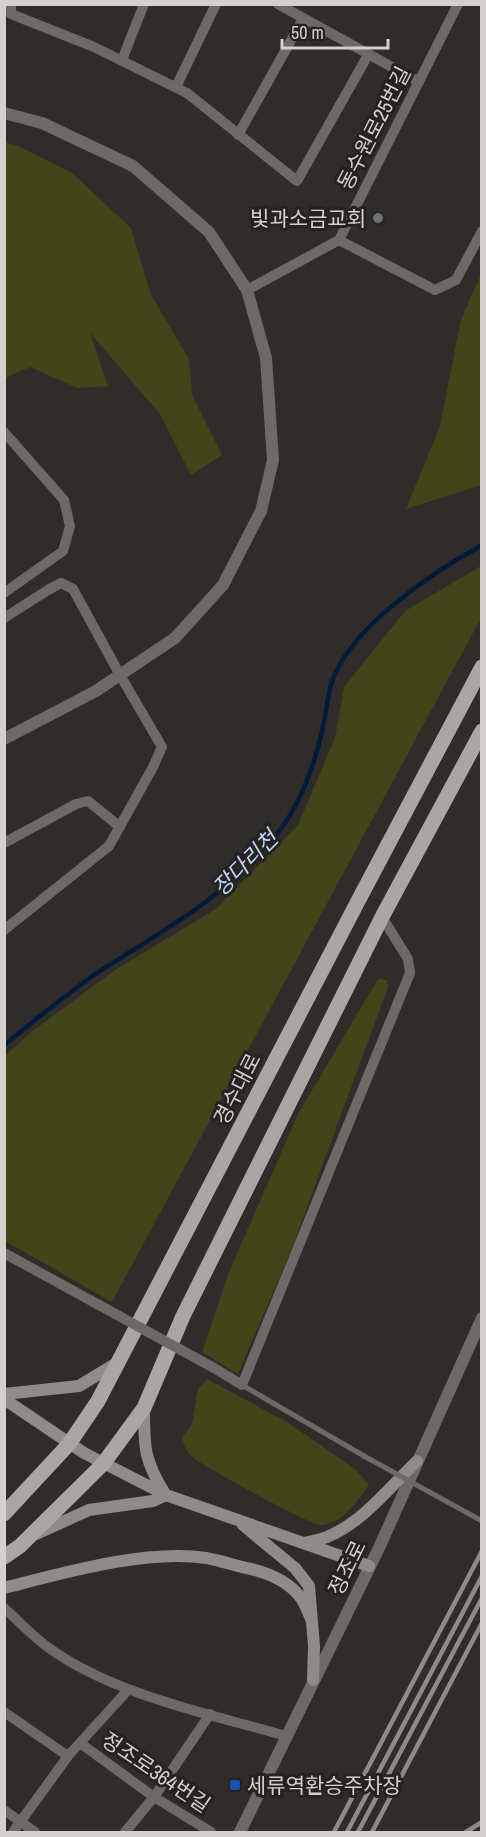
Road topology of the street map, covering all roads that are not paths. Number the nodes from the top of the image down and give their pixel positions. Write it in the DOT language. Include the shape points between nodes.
graph roads {
  1 [pos="11,4"];
  2 [pos="144,4"];
  3 [pos="216,4"];
  4 [pos="278,4"];
  5 [pos="458,4"];
  6 [pos="303,19"];
  7 [pos="368,55"];
  8 [pos="122,60"];
  9 [pos="418,82"];
  10 [pos="176,87"];
  11 [pos="4,113"];
  12 [pos="238,135"];
  13 [pos="482,231"];
  14 [pos="339,240"];
  15 [pos="247,290"];
  16 [pos="4,432"];
  17 [pos="4,593"];
  18 [pos="4,618"];
  19 [pos="482,667"];
  20 [pos="120,675"];
  21 [pos="482,731"];
  22 [pos="4,739"];
  23 [pos="120,827"];
  24 [pos="4,843"];
  25 [pos="382,917"];
  26 [pos="4,930"];
  27 [pos="4,1253"];
  28 [pos="482,1318"];
  29 [pos="118,1362"];
  30 [pos="242,1385"];
  31 [pos="4,1394"];
  32 [pos="4,1399"];
  33 [pos="144,1408"];
  34 [pos="69,1444"];
  35 [pos="417,1461"];
  36 [pos="103,1464"];
  37 [pos="166,1495"];
  38 [pos="4,1514"];
  39 [pos="238,1521"];
  40 [pos="482,1521"];
  41 [pos="30,1536"];
  42 [pos="303,1543"];
  43 [pos="4,1557"];
  44 [pos="369,1566"];
  45 [pos="4,1588"];
  46 [pos="4,1608"];
  47 [pos="311,1619"];
  48 [pos="313,1680"];
  49 [pos="128,1690"];
  50 [pos="4,1712"];
  51 [pos="210,1714"];
  52 [pos="286,1736"];
  53 [pos="80,1743"];
  54 [pos="68,1756"];
  55 [pos="154,1797"];
  56 [pos="4,1810"];
  57 [pos="21,1822"];
  58 [pos="13,1833"];
  59 [pos="35,1833"];
  60 [pos="125,1833"];
  61 [pos="211,1833"];
  62 [pos="240,1833"];
  1 -- 8 [label="street" via="11,14"];
  2 -- 8 [label="street"];
  3 -- 10 [label="street"];
  4 -- 6 [label="street"];
  5 -- 9 [label="street, 동수원로25번길"];
  6 -- 7 [label="street"];
  6 -- 12 [label="street"];
  7 -- 9 [label="street"];
  7 -- 12 [label="street" via="297,181"];
  8 -- 10 [label="street"];
  9 -- 14 [label="street, 동수원로25번길"];
  10 -- 12 [label="street"];
  11 -- 15 [label="street" via="42,123 133,166 209,232"];
  13 -- 14 [label="street" via="456,280 435,290"];
  14 -- 15 [label="street"];
  15 -- 20 [label="street" via="266,358 273,460 261,511 223,585 175,638"];
  16 -- 17 [label="street" via="64,500 70,526 63,551"];
  18 -- 20 [label="street" via="61,583 73,589"];
  19 -- 29 [label="main road, 경수대로"];
  20 -- 22 [label="street"];
  20 -- 23 [label="street" via="162,747"];
  21 -- 25 [label="main road"];
  23 -- 24 [label="street" via="88,801"];
  23 -- 26 [label="street" via="109,846"];
  25 -- 30 [label="street" via="408,959 410,973"];
  25 -- 33 [label="main road" via="183,1316"];
  27 -- 30 [label="street, bridge"];
  28 -- 35 [label="street, 정조로"];
  29 -- 31 [label="main road" via="79,1386"];
  29 -- 34 [label="main road, 경수대로"];
  30 -- 40 [label="lane, bridge"];
  32 -- 34 [label="main road"];
  33 -- 36 [label="main road"];
  33 -- 37 [label="main road" via="144,1445 152,1472"];
  34 -- 36 [label="main road"];
  34 -- 38 [label="main road, 경수대로"];
  35 -- 42 [label="main road" via="343,1530"];
  35 -- 44 [label="street, 정조로"];
  36 -- 37 [label="main road"];
  36 -- 41 [label="main road"];
  37 -- 39 [label="main road"];
  37 -- 41 [label="main road" via="153,1501 89,1510"];
  39 -- 42 [label="main road"];
  39 -- 47 [label="main road" via="295,1568 309,1586"];
  41 -- 43 [label="main road"];
  42 -- 44 [label="main road"];
  44 -- 48 [label="street, 정조로"];
  45 -- 47 [label="main road" via="135,1559 206,1558 260,1570 283,1583 301,1598"];
  46 -- 49 [label="street" via="70,1662"];
  47 -- 48 [label="main road"];
  48 -- 52 [label="street, 정조로"];
  49 -- 51 [label="street"];
  49 -- 53 [label="street"];
  50 -- 54 [label="street"];
  51 -- 52 [label="street"];
  51 -- 55 [label="street"];
  52 -- 62 [label="street, 정조로"];
  53 -- 54 [label="street"];
  53 -- 55 [label="street, 정조로364번길"];
  54 -- 57 [label="street"];
  55 -- 60 [label="street"];
  55 -- 61 [label="street, 정조로364번길"];
  56 -- 57 [label="street"];
  57 -- 58 [label="street"];
  57 -- 59 [label="street"];
}
